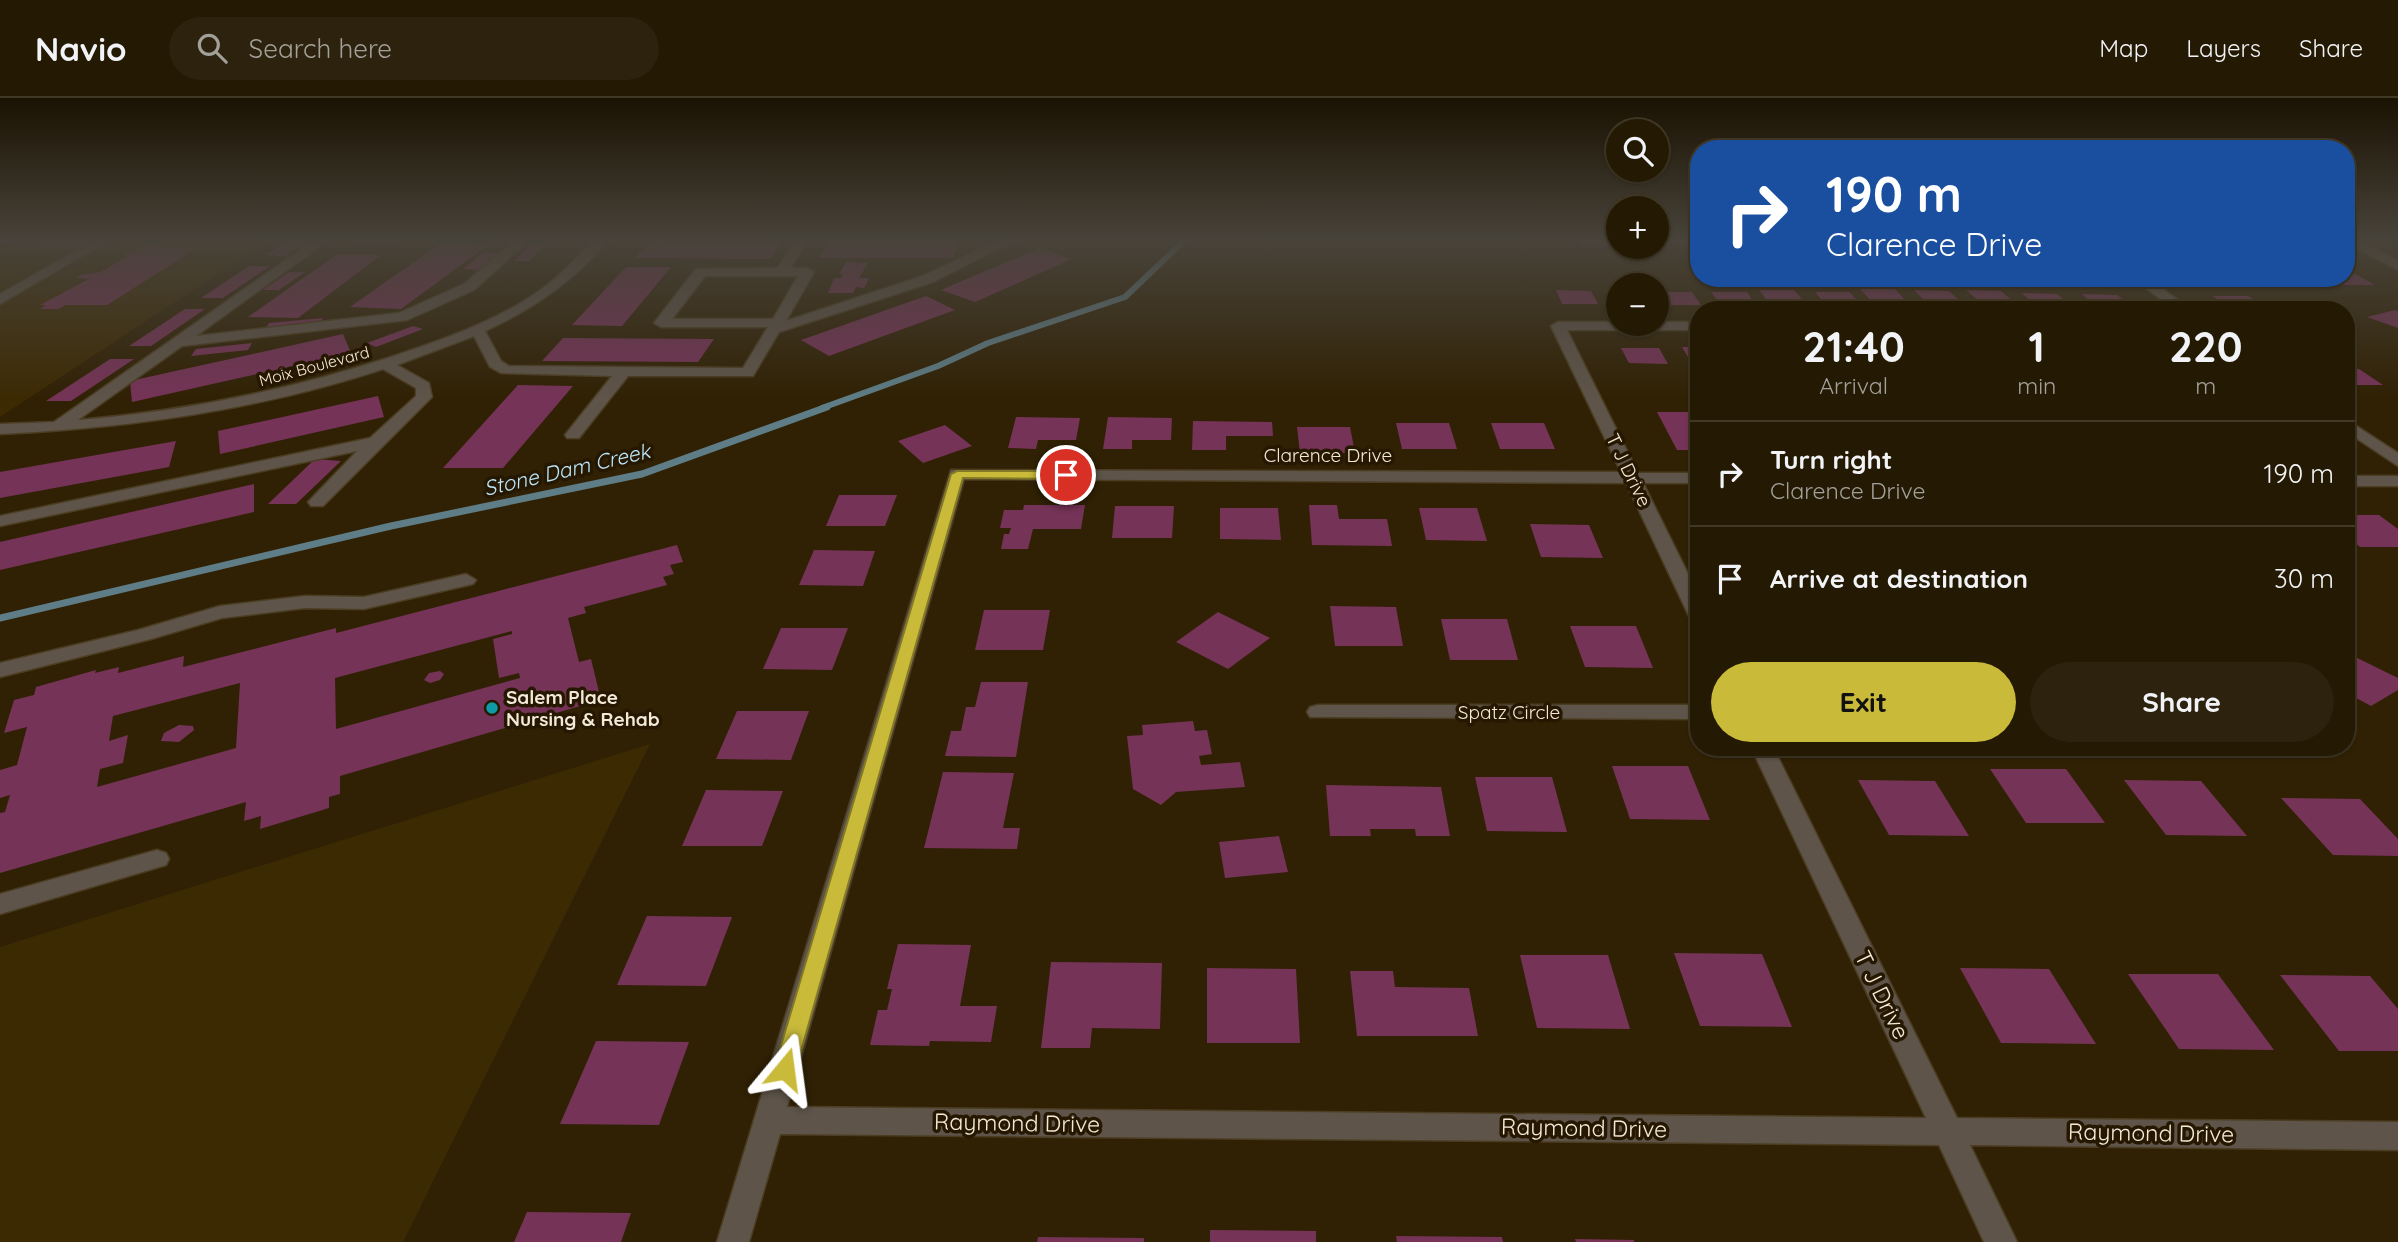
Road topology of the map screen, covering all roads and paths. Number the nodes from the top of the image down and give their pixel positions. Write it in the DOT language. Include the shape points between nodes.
graph roads {
  1 [pos="248,292"];
  2 [pos="457,292"];
  3 [pos="543,292"];
  4 [pos="686,292"];
  5 [pos="795,292"];
  6 [pos="885,292"];
  7 [pos="776,326"];
  8 [pos="1690,326"];
  9 [pos="477,329"];
  10 [pos="177,342"];
  11 [pos="385,364"];
  12 [pos="623,372"];
  13 [pos="28,428"];
  14 [pos="56,428"];
  15 [pos="0,429"];
  16 [pos="2355,431"];
  17 [pos="573,435"];
  18 [pos="375,442"];
  19 [pos="0,448"];
  20 [pos="2398,461"];
  21 [pos="1633,478"];
  22 [pos="1690,478"];
  23 [pos="2355,481"];
  24 [pos="2398,481"];
  25 [pos="317,502"];
  26 [pos="0,521"];
  27 [pos="466,580"];
  28 [pos="1690,597"];
  29 [pos="0,670"];
  30 [pos="1318,712"];
  31 [pos="1690,712"];
  32 [pos="1766,756"];
  33 [pos="157,859"];
  34 [pos="0,904"];
  35 [pos="770,1121"];
  36 [pos="1947,1131"];
  37 [pos="2398,1136"];
  38 [pos="733,1242"];
  39 [pos="2001,1242"];
  1 -- 10 [label="street"];
  2 -- 10 [label="street" via="402,317"];
  3 -- 9 [label="street, Moix Boulevard"];
  4 -- 7 [label="street" via="661,323"];
  5 -- 7 [label="street"];
  6 -- 7 [label="street"];
  7 -- 12 [label="street" via="748,373"];
  8 -- 21 [label="street, T J Drive" via="1559,326"];
  9 -- 11 [label="street, Moix Boulevard"];
  9 -- 12 [label="street" via="495,364 506,370"];
  10 -- 14 [label="street"];
  11 -- 14 [label="street, Moix Boulevard" via="245,403"];
  11 -- 18 [label="street" via="424,386 424,397"];
  12 -- 17 [label="street"];
  13 -- 14 [label="street, Moix Boulevard"];
  13 -- 15 [label="street, Moix Boulevard"];
  13 -- 19 [label="street"];
  16 -- 20 [label="street"];
  18 -- 25 [label="street"];
  18 -- 26 [label="street"];
  21 -- 22 [label="street, Clarence Drive"];
  21 -- 28 [label="street, T J Drive"];
  21 -- 35 [label="street, Clarence Drive" via="957,474"];
  23 -- 24 [label="street"];
  27 -- 29 [label="street" via="364,603 305,602 220,612"];
  30 -- 31 [label="street, Spatz Circle"];
  32 -- 36 [label="street, T J Drive"];
  33 -- 34 [label="street"];
  35 -- 36 [label="street, Raymond Drive"];
  35 -- 38 [label="street"];
  36 -- 37 [label="street, Raymond Drive"];
  36 -- 39 [label="street, T J Drive"];
}
